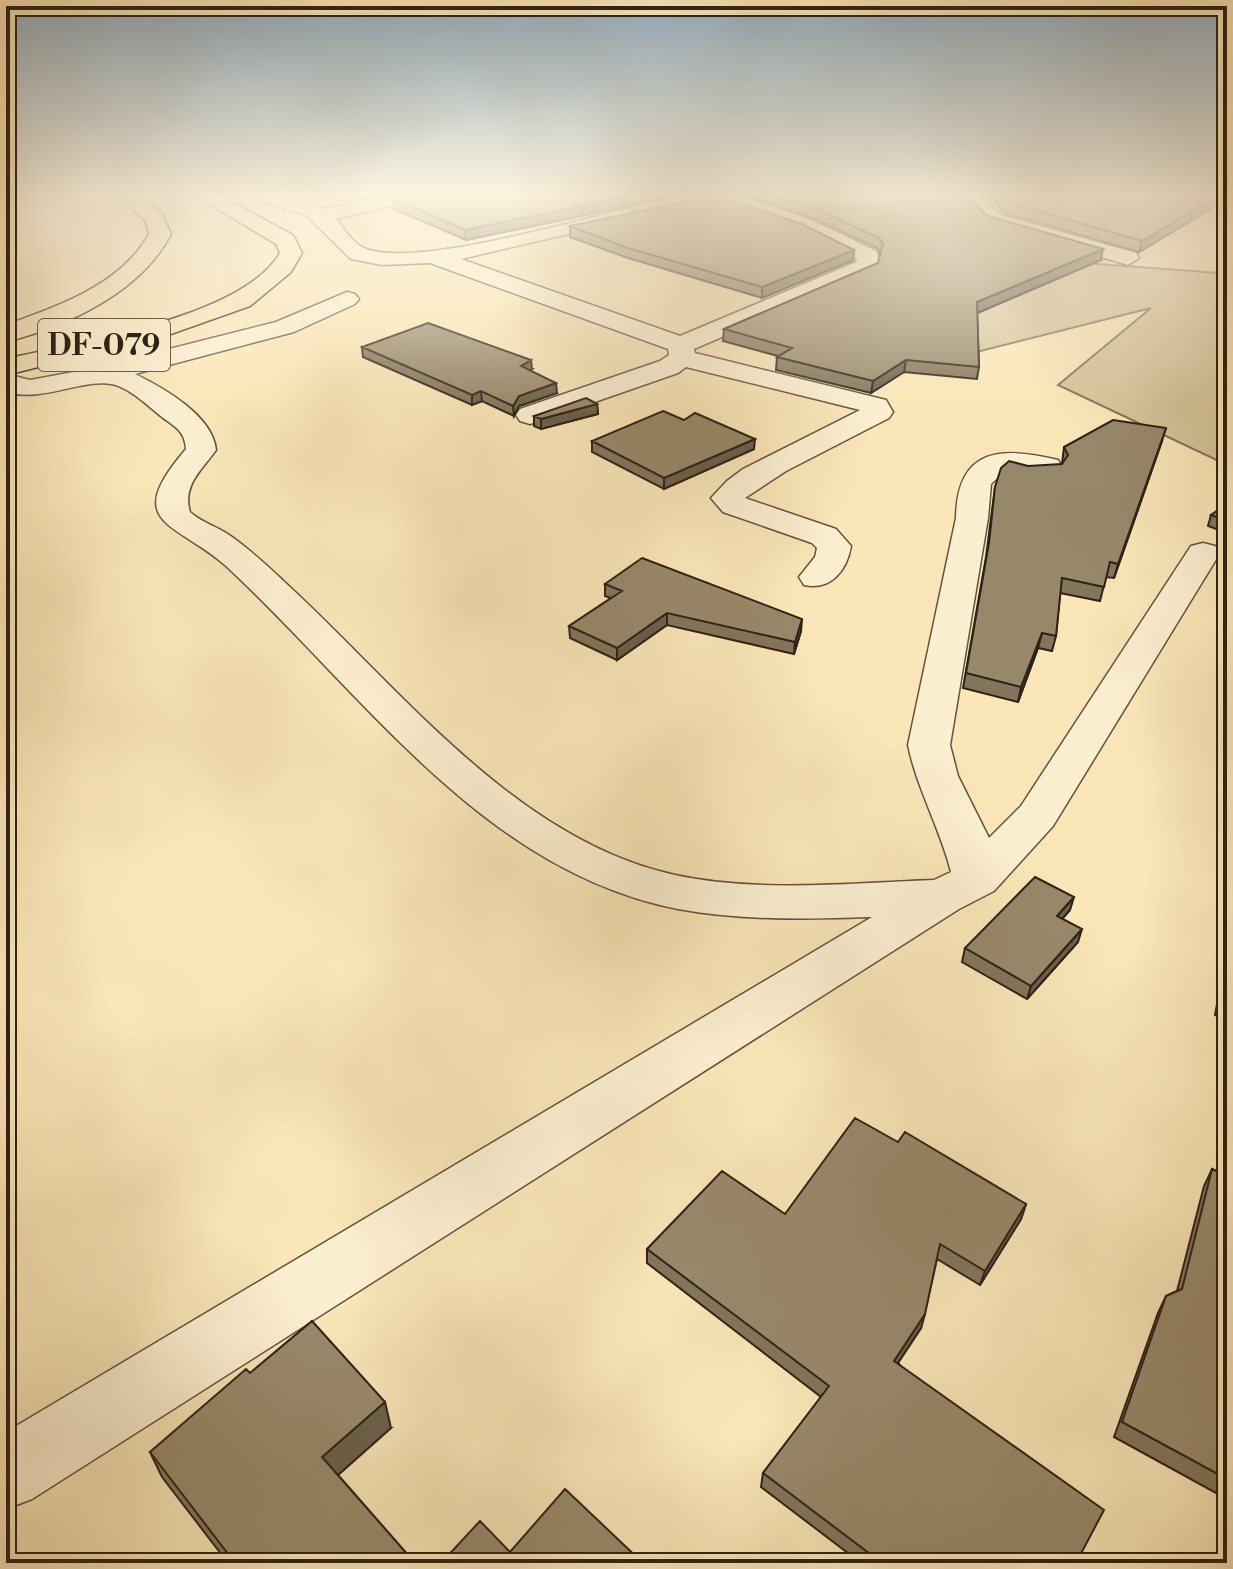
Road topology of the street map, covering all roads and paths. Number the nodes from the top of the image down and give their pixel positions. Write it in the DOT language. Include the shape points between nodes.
graph roads {
  1 [pos="139,268"];
  2 [pos="282,268"];
  3 [pos="464,268"];
  4 [pos="862,268"];
  5 [pos="347,299"];
  6 [pos="111,307"];
  7 [pos="201,317"];
  8 [pos="6,334"];
  9 [pos="682,351"];
  10 [pos="6,367"];
  11 [pos="94,377"];
  12 [pos="6,382"];
  13 [pos="530,415"];
  14 [pos="1047,467"];
  15 [pos="1203,553"];
  16 [pos="817,577"];
  17 [pos="960,888"];
  18 [pos="6,1473"];
  1 -- 6 [label="main road, DF-079"];
  2 -- 7 [label="main road, DF-079" via="242,301"];
  3 -- 9 [label="street"];
  4 -- 9 [label="street"];
  5 -- 11 [label="street" via="285,327"];
  6 -- 7 [label="main road" via="171,320"];
  6 -- 8 [label="main road, DF-079"];
  7 -- 10 [label="main road, DF-079"];
  9 -- 13 [label="street" via="669,367"];
  9 -- 16 [label="street" via="876,406 879,412 764,471 727,498 824,536 834,546 832,558"];
  11 -- 12 [label="street" via="40,386"];
  11 -- 17 [label="street" via="129,382 200,436 201,450 172,492 175,516 184,525 210,537 271,588 433,749 512,814 581,859 639,883 724,902"];
  14 -- 17 [label="street" via="1005,460 986,467 970,493 972,518 929,745 936,776 966,838"];
  15 -- 17 [label="street" via="1037,816"];
  17 -- 18 [label="street"];
}
